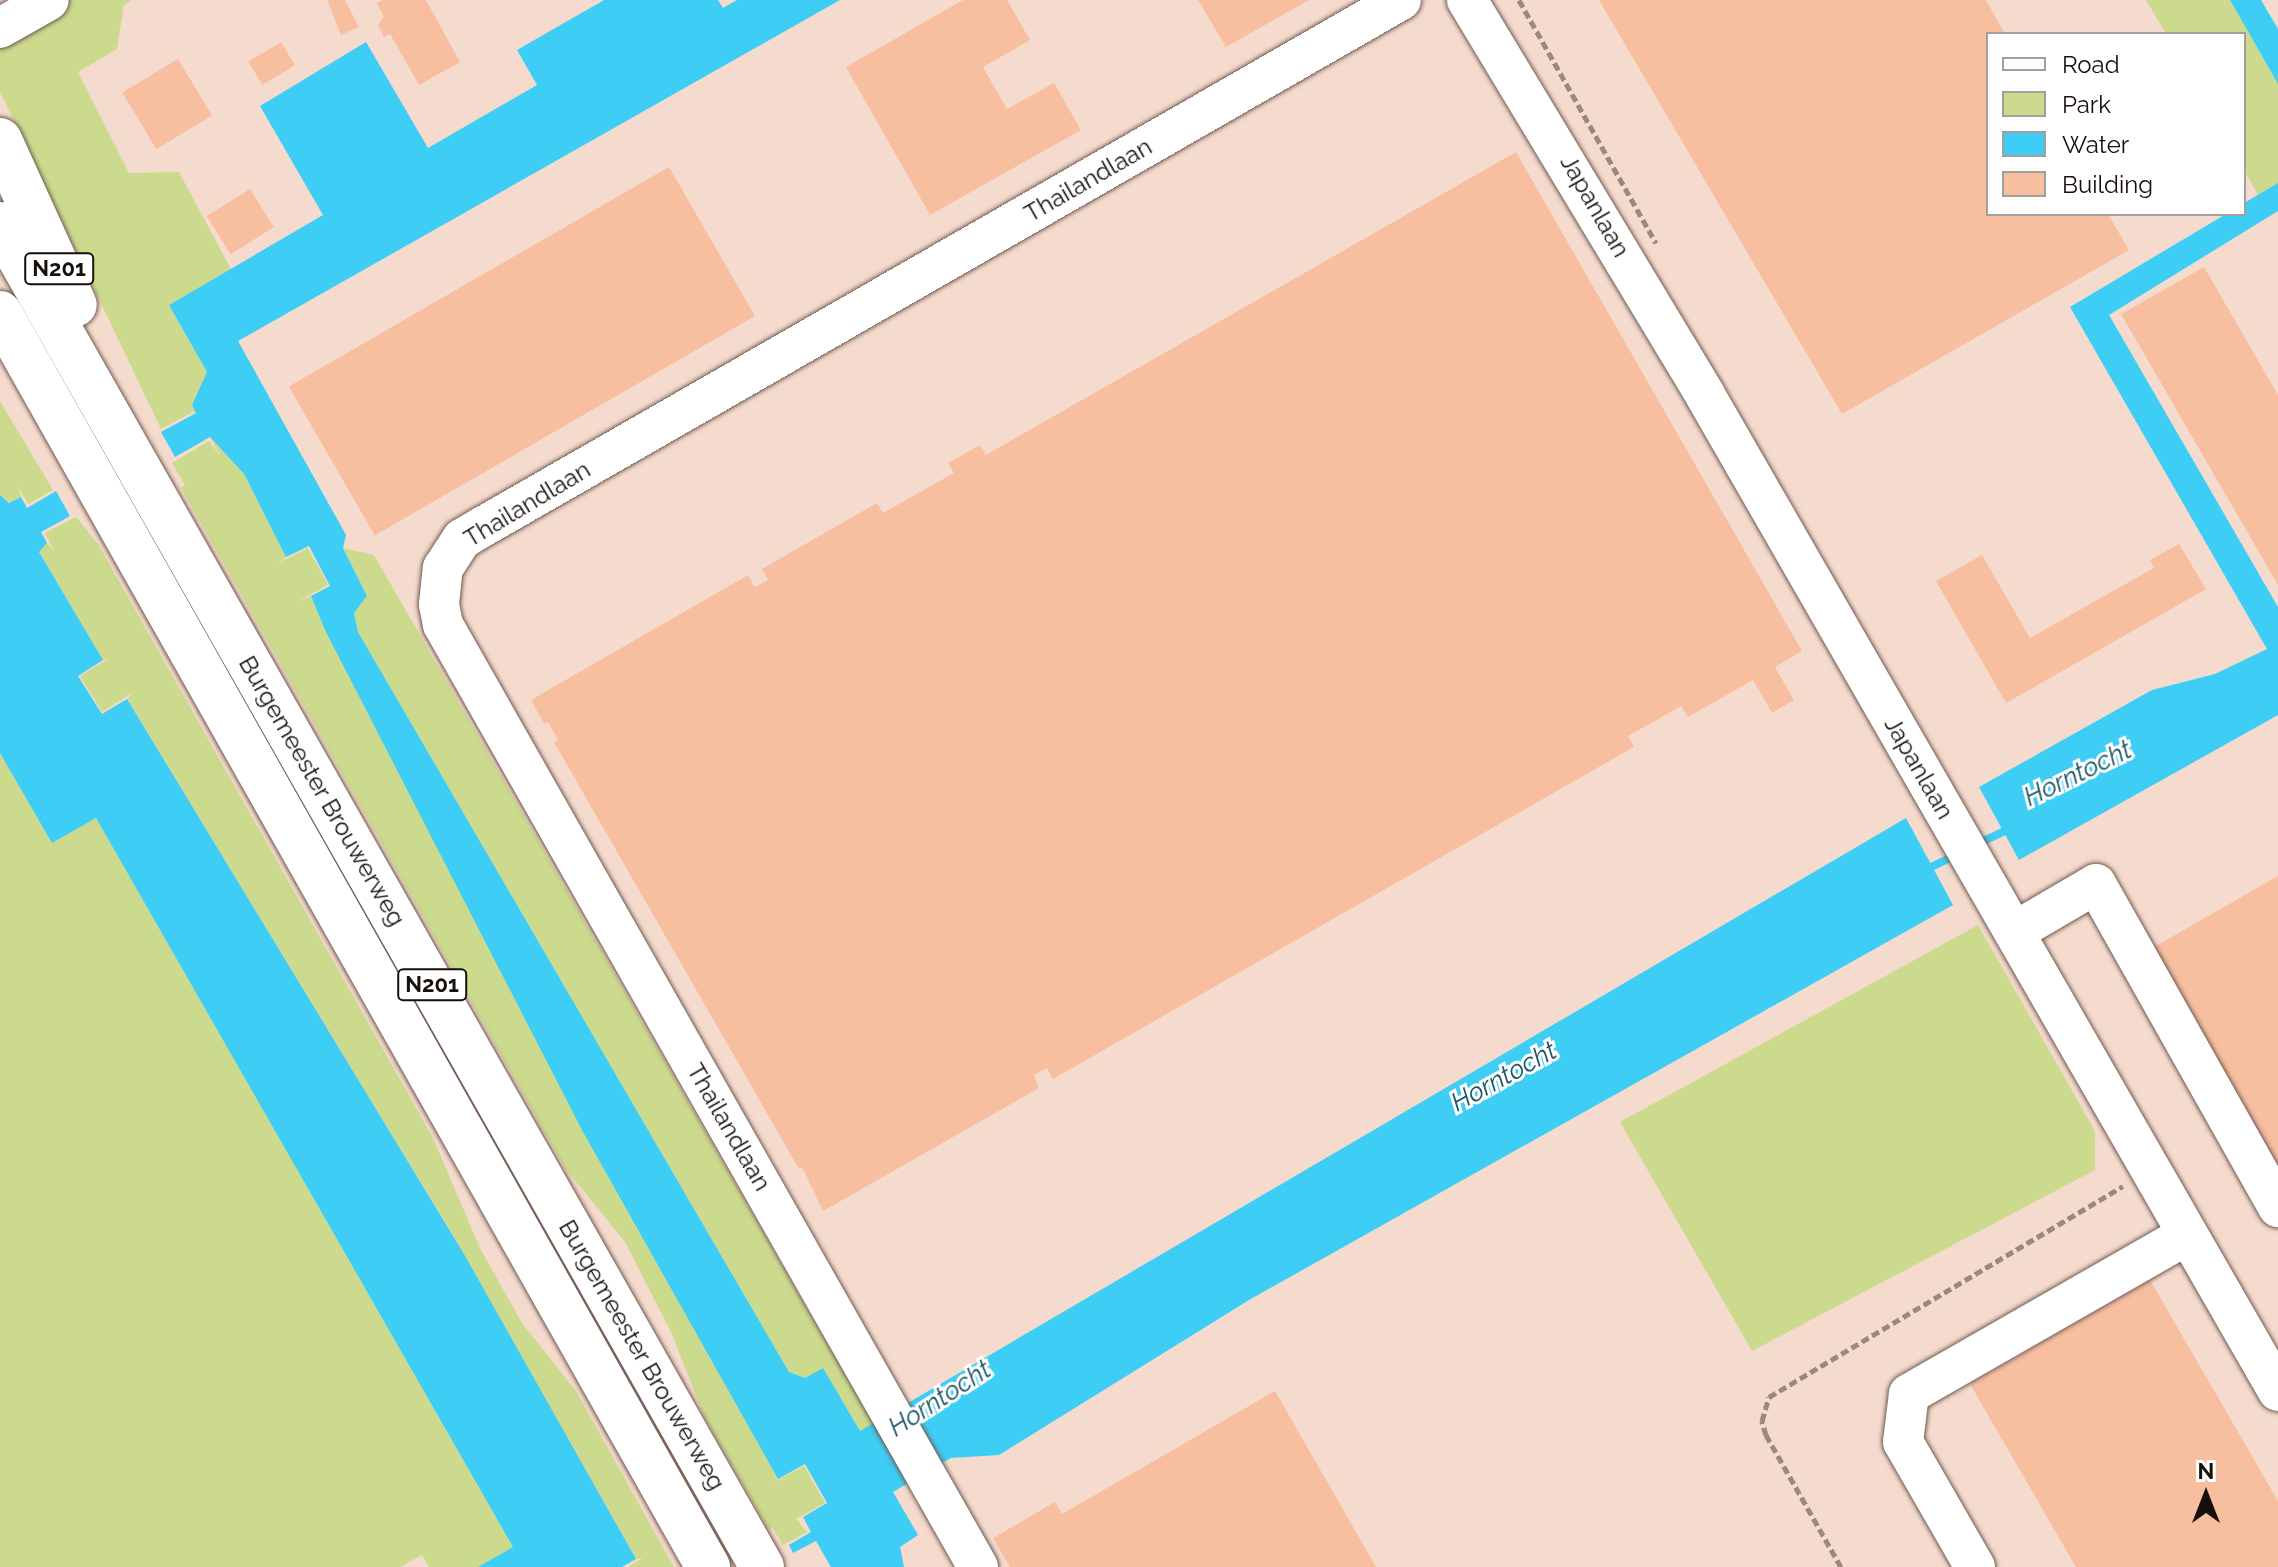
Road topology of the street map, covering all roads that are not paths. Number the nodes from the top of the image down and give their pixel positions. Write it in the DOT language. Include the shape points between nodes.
graph roads {
  1 [pos="49,0"];
  2 [pos="1401,0"];
  3 [pos="1467,0"];
  4 [pos="1495,0"];
  5 [pos="0,28"];
  6 [pos="0,140"];
  7 [pos="1558,145"];
  8 [pos="0,224"];
  9 [pos="0,313"];
  10 [pos="0,360"];
  11 [pos="103,404"];
  12 [pos="97,484"];
  13 [pos="2014,932"];
  14 [pos="2278,1207"];
  15 [pos="2187,1235"];
  16 [pos="2278,1391"];
  17 [pos="708,1567"];
  18 [pos="762,1567"];
  19 [pos="978,1567"];
  20 [pos="1975,1567"];
  1 -- 5 [label="street"];
  2 -- 19 [label="street, Thailandlaan" via="462,539 443,568 443,625"];
  3 -- 7 [label="street, Japanlaan" via="1532,114"];
  4 -- 7 [label="street, Japanlaan" via="1552,102"];
  6 -- 11 [label="highway, N201" via="74,302"];
  7 -- 13 [label="street, Japanlaan"];
  8 -- 11 [label="highway, Burgemeester Brouwerweg / N201"];
  9 -- 12 [label="highway, Burgemeester Brouwerweg / N201"];
  10 -- 12 [label="highway, N201" via="45,433"];
  11 -- 18 [label="highway, Burgemeester Brouwerweg / N201"];
  12 -- 17 [label="highway, Burgemeester Brouwerweg / N201"];
  13 -- 14 [label="street" via="2096,884"];
  13 -- 15 [label="street, Japanlaan"];
  15 -- 16 [label="street, Japanlaan"];
  15 -- 20 [label="street" via="1909,1394 1903,1442"];
}
